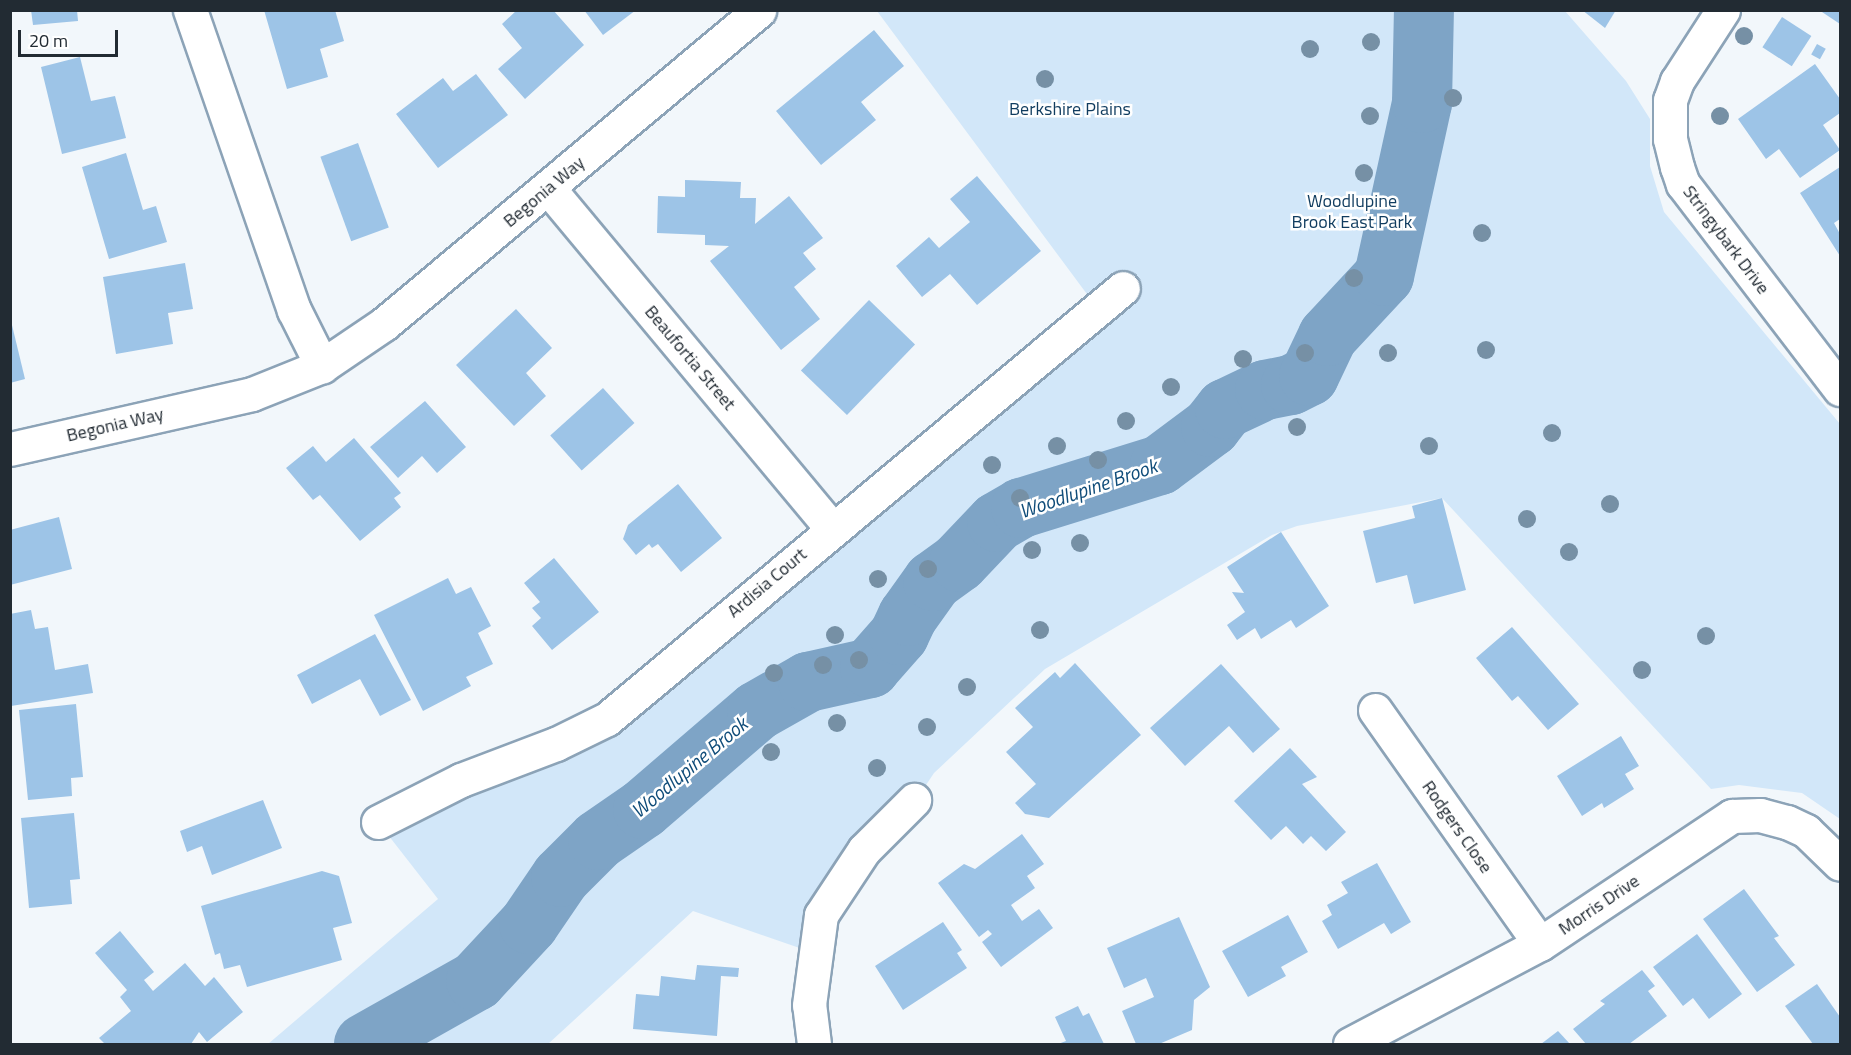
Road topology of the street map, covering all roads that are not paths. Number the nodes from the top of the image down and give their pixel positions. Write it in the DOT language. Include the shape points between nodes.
graph roads {
  1 [pos="190,10"];
  2 [pos="759,10"];
  3 [pos="1723,10"];
  4 [pos="549,189"];
  5 [pos="1123,288"];
  6 [pos="322,366"];
  7 [pos="1840,389"];
  8 [pos="10,449"];
  9 [pos="831,528"];
  10 [pos="1375,710"];
  11 [pos="914,800"];
  12 [pos="378,822"];
  13 [pos="1840,864"];
  14 [pos="1540,944"];
  15 [pos="814,1044"];
  16 [pos="1350,1044"];
  1 -- 6 [label="street" via="294,310"];
  2 -- 4 [label="street, Begonia Way"];
  3 -- 7 [label="street, Stringybark Drive" via="1677,81 1670,100 1670,139 1677,167 1683,184"];
  4 -- 6 [label="street, Begonia Way" via="384,324"];
  4 -- 9 [label="street, Beaufortia Street"];
  5 -- 9 [label="street, Ardisia Court"];
  6 -- 8 [label="street, Begonia Way" via="252,394"];
  9 -- 12 [label="street, Ardisia Court" via="607,718 556,744 461,780"];
  10 -- 14 [label="street, Rodgers Close"];
  11 -- 15 [label="street" via="864,850 821,915 809,1005"];
  13 -- 14 [label="street, Morris Drive" via="1806,831 1787,822 1760,815 1732,816"];
  14 -- 16 [label="street, Morris Drive"];
}
